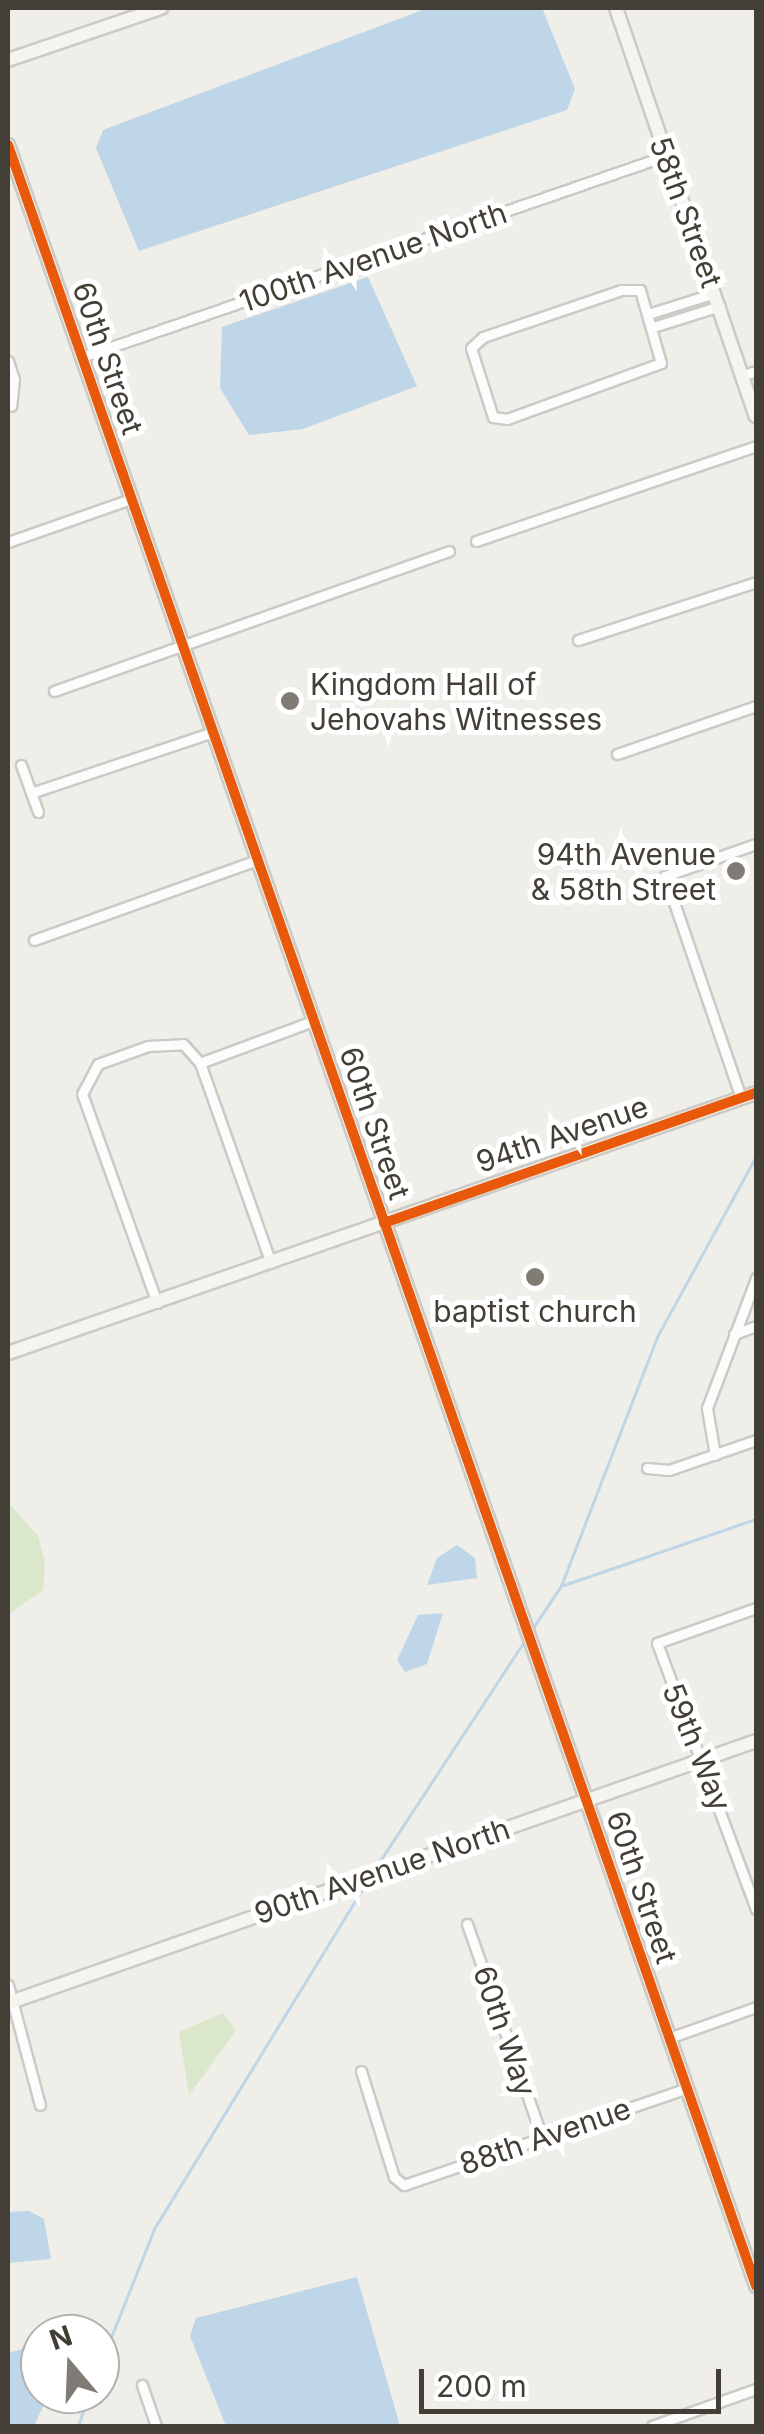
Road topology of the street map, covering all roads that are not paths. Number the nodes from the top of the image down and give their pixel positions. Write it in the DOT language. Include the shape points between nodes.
graph roads {
  1 [pos="161,8"];
  2 [pos="616,8"];
  3 [pos="8,60"];
  4 [pos="8,145"];
  5 [pos="665,156"];
  6 [pos="717,300"];
  7 [pos="648,314"];
  8 [pos="653,327"];
  9 [pos="82,357"];
  10 [pos="8,360"];
  11 [pos="750,373"];
  12 [pos="11,406"];
  13 [pos="756,416"];
  14 [pos="756,446"];
  15 [pos="131,499"];
  16 [pos="476,541"];
  17 [pos="8,542"];
  18 [pos="450,551"];
  19 [pos="756,582"];
  20 [pos="578,640"];
  21 [pos="182,646"];
  22 [pos="54,692"];
  23 [pos="756,706"];
  24 [pos="212,732"];
  25 [pos="617,754"];
  26 [pos="22,765"];
  27 [pos="31,793"];
  28 [pos="38,812"];
  29 [pos="756,844"];
  30 [pos="257,860"];
  31 [pos="34,940"];
  32 [pos="313,1020"];
  33 [pos="200,1063"];
  34 [pos="756,1092"];
  35 [pos="741,1098"];
  36 [pos="384,1223"];
  37 [pos="271,1262"];
  38 [pos="756,1278"];
  39 [pos="157,1303"];
  40 [pos="756,1326"];
  41 [pos="734,1334"];
  42 [pos="8,1353"];
  43 [pos="756,1440"];
  44 [pos="715,1455"];
  45 [pos="647,1468"];
  46 [pos="756,1608"];
  47 [pos="756,1741"];
  48 [pos="704,1759"];
  49 [pos="586,1801"];
  50 [pos="756,1909"];
  51 [pos="468,1924"];
  52 [pos="8,1985"];
  53 [pos="10,2002"];
  54 [pos="756,2007"];
  55 [pos="668,2038"];
  56 [pos="361,2071"];
  57 [pos="687,2088"];
  58 [pos="40,2105"];
  59 [pos="542,2137"];
  60 [pos="756,2286"];
  61 [pos="142,2385"];
  62 [pos="756,2389"];
  63 [pos="156,2426"];
  64 [pos="652,2426"];
  1 -- 3 [label="street"];
  2 -- 5 [label="street, 58th Street"];
  4 -- 9 [label="street, 60th Street"];
  5 -- 6 [label="street, 58th Street"];
  5 -- 9 [label="street, 100th Avenue North"];
  6 -- 7 [label="street"];
  6 -- 8 [label="street"];
  6 -- 11 [label="street, 58th Street"];
  7 -- 8 [label="street"];
  7 -- 8 [label="street" via="640,290 621,290 483,337 470,348 493,417 507,419 661,363"];
  9 -- 15 [label="street, 60th Street"];
  10 -- 12 [label="street"];
  11 -- 13 [label="street, 58th Street"];
  14 -- 16 [label="street"];
  15 -- 17 [label="street"];
  15 -- 21 [label="street, 60th Street"];
  18 -- 21 [label="street"];
  19 -- 20 [label="street"];
  21 -- 22 [label="street"];
  21 -- 24 [label="street, 60th Street"];
  23 -- 25 [label="street"];
  24 -- 27 [label="street"];
  24 -- 30 [label="street, 60th Street"];
  26 -- 27 [label="street"];
  27 -- 28 [label="street"];
  29 -- 35 [label="street" via="664,876"];
  30 -- 31 [label="street"];
  30 -- 32 [label="street, 60th Street"];
  32 -- 33 [label="street"];
  32 -- 36 [label="street, 60th Street"];
  33 -- 37 [label="street"];
  33 -- 39 [label="street" via="184,1044 171,1041 98,1064 82,1094"];
  34 -- 35 [label="street, 94th Avenue"];
  35 -- 36 [label="street, 94th Avenue"];
  36 -- 37 [label="street, 94th Avenue"];
  36 -- 49 [label="street, 60th Street"];
  37 -- 39 [label="street, 94th Avenue"];
  38 -- 41 [label="street"];
  39 -- 42 [label="street, 94th Avenue"];
  40 -- 41 [label="street"];
  41 -- 44 [label="street" via="707,1408"];
  43 -- 44 [label="street"];
  44 -- 45 [label="street" via="669,1470"];
  46 -- 48 [label="street, 59th Way" via="657,1642"];
  47 -- 48 [label="street, 90th Avenue North"];
  48 -- 49 [label="street, 90th Avenue North"];
  48 -- 50 [label="street, 59th Way"];
  49 -- 53 [label="street, 90th Avenue North"];
  49 -- 55 [label="street, 60th Street"];
  51 -- 59 [label="street, 60th Way"];
  52 -- 53 [label="street"];
  53 -- 58 [label="street"];
  54 -- 55 [label="street"];
  55 -- 57 [label="street, 60th Street"];
  56 -- 59 [label="street, 88th Avenue" via="394,2177 404,2185"];
  57 -- 59 [label="street, 88th Avenue"];
  57 -- 60 [label="street, 60th Street"];
  61 -- 63 [label="street"];
  62 -- 64 [label="street"];
}
